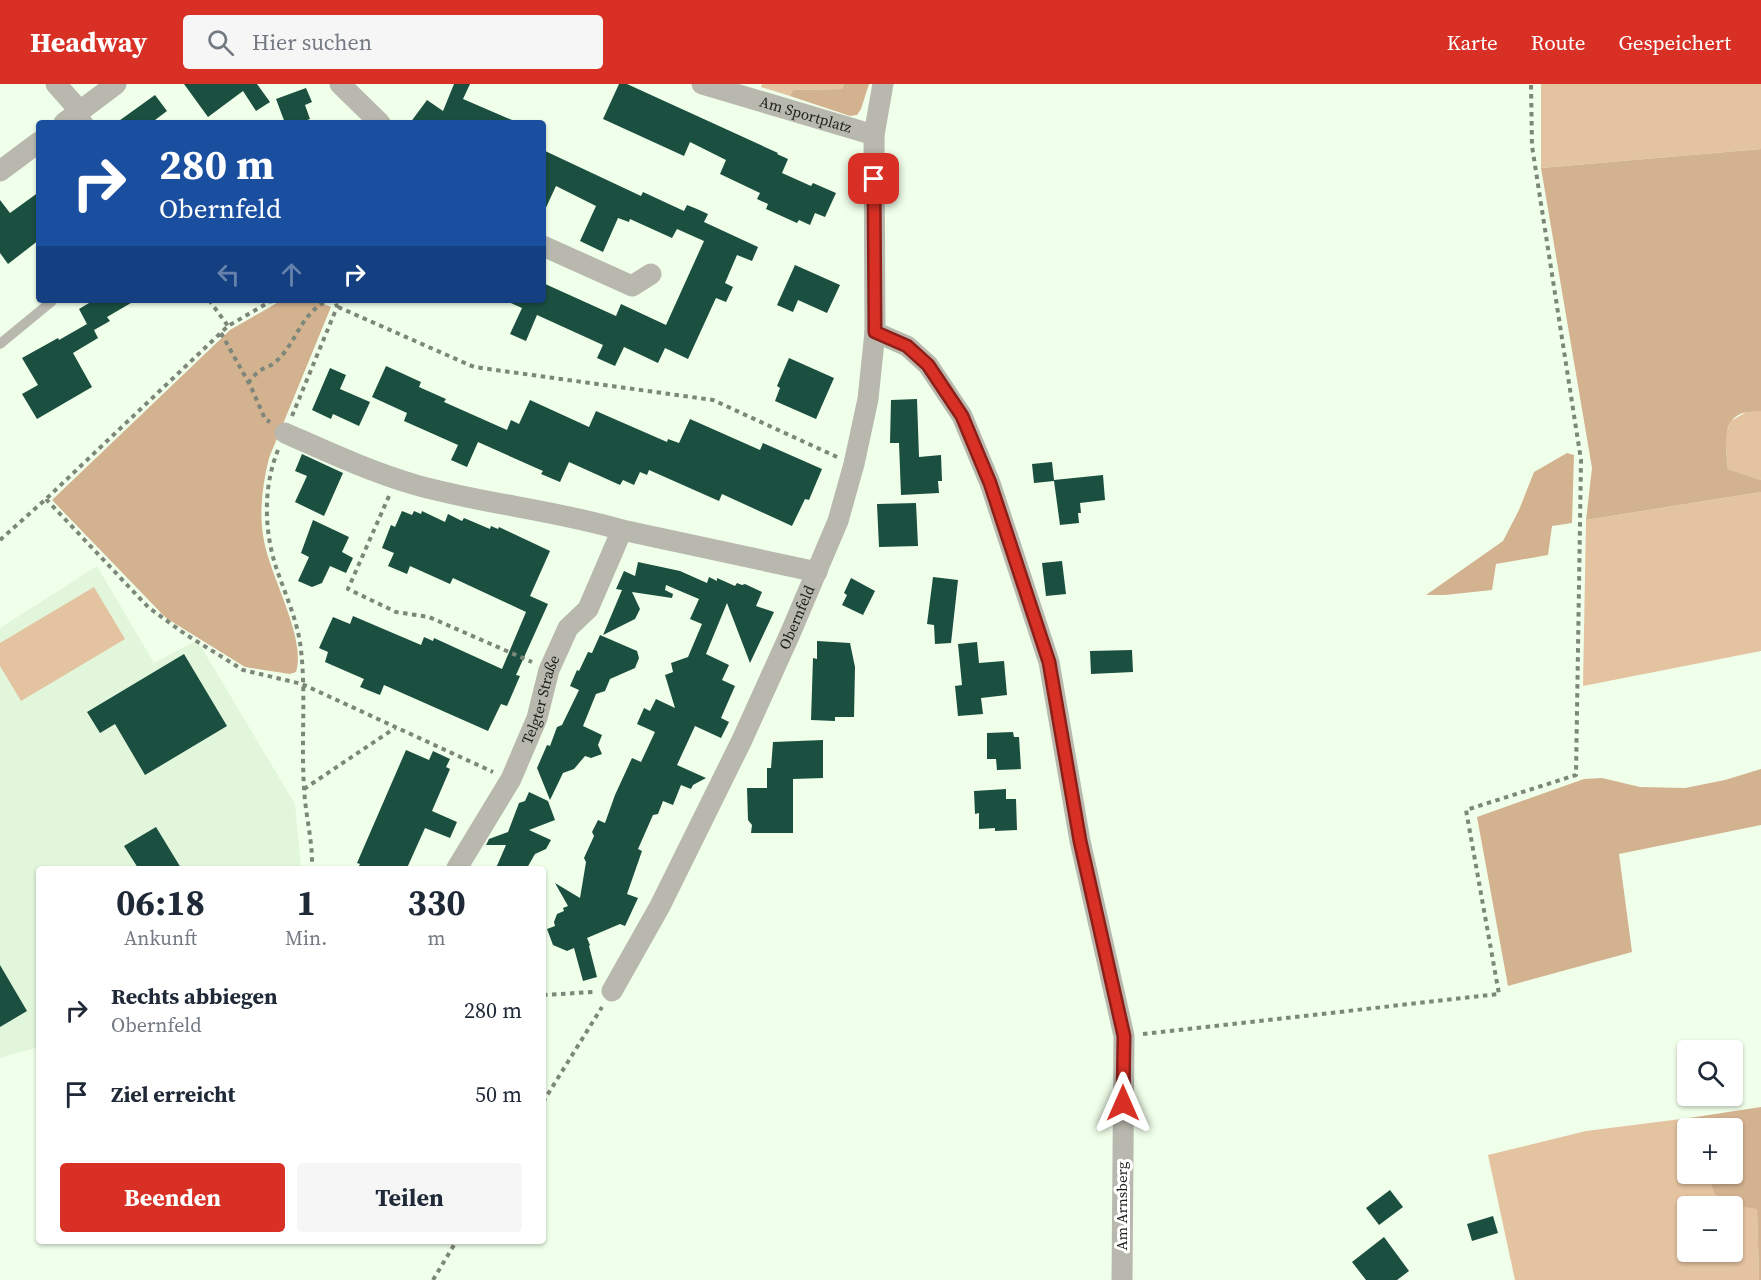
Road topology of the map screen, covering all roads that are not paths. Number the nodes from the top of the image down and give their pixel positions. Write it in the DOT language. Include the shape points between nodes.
graph roads {
  1 [pos="56,84"];
  2 [pos="116,84"];
  3 [pos="340,84"];
  4 [pos="702,84"];
  5 [pos="883,84"];
  6 [pos="78,119"];
  7 [pos="377,120"];
  8 [pos="874,135"];
  9 [pos="36,144"];
  10 [pos="0,171"];
  11 [pos="546,247"];
  12 [pos="651,274"];
  13 [pos="50,303"];
  14 [pos="875,332"];
  15 [pos="0,344"];
  16 [pos="285,433"];
  17 [pos="622,530"];
  18 [pos="817,572"];
  19 [pos="458,866"];
  20 [pos="612,991"];
  21 [pos="1122,1280"];
  1 -- 6 [label="street"];
  2 -- 6 [label="street"];
  3 -- 7 [label="street"];
  4 -- 8 [label="street, Am Sportplatz"];
  5 -- 8 [label="street, Obernfeld"];
  8 -- 14 [label="street, Obernfeld"];
  9 -- 10 [label="street"];
  11 -- 12 [label="street" via="632,286"];
  13 -- 15 [label="lane"];
  14 -- 18 [label="street, Obernfeld" via="868,399 854,464 838,521"];
  14 -- 21 [label="street, Am Arnsberg" via="907,346 928,365 962,416 990,483 1049,662 1080,841 1124,1036"];
  16 -- 17 [label="street" via="396,479"];
  17 -- 18 [label="street"];
  17 -- 19 [label="street, Telgter Straße" via="588,609 568,628 549,670 537,718 511,779"];
  18 -- 20 [label="street, Obernfeld" via="716,792 660,906"];
}
